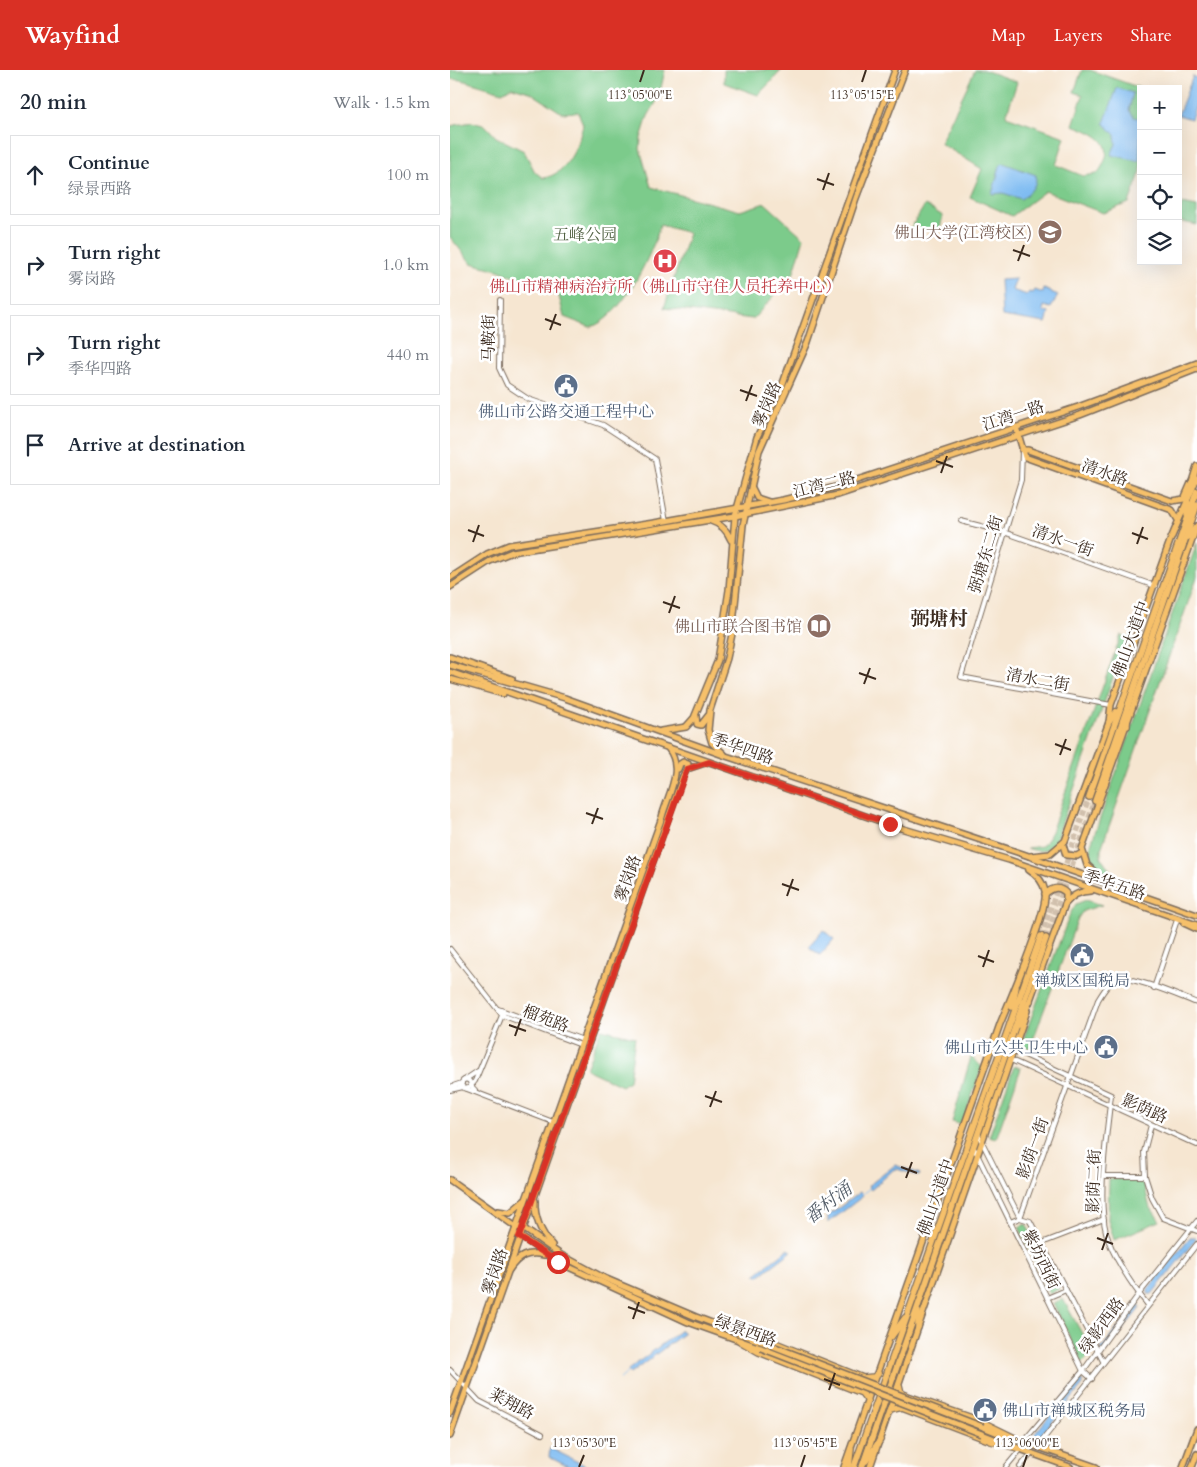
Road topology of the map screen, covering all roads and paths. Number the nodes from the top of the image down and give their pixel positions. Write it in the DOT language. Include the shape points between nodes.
graph roads {
  1 [pos="895,70"];
  2 [pos="905,70"];
  3 [pos="500,300"];
  4 [pos="1197,366"];
  5 [pos="1016,427"];
  6 [pos="1018,436"];
  7 [pos="1022,450"];
  8 [pos="1070,465"];
  9 [pos="1197,466"];
  10 [pos="1068,472"];
  11 [pos="1107,478"];
  12 [pos="1197,478"];
  13 [pos="751,484"];
  14 [pos="1191,484"];
  15 [pos="1104,485"];
  16 [pos="836,487"];
  17 [pos="1138,489"];
  18 [pos="1197,491"];
  19 [pos="1135,496"];
  20 [pos="1190,496"];
  21 [pos="772,502"];
  22 [pos="1188,503"];
  23 [pos="1197,505"];
  24 [pos="748,506"];
  25 [pos="736,508"];
  26 [pos="746,514"];
  27 [pos="735,516"];
  28 [pos="710,520"];
  29 [pos="1178,520"];
  30 [pos="666,521"];
  31 [pos="961,521"];
  32 [pos="1185,524"];
  33 [pos="1197,526"];
  34 [pos="1004,532"];
  35 [pos="732,542"];
  36 [pos="1184,543"];
  37 [pos="450,578"];
  38 [pos="1155,586"];
  39 [pos="450,587"];
  40 [pos="450,657"];
  41 [pos="452,665"];
  42 [pos="451,672"];
  43 [pos="961,678"];
  44 [pos="450,679"];
  45 [pos="529,686"];
  46 [pos="525,699"];
  47 [pos="1111,705"];
  48 [pos="1124,707"];
  49 [pos="697,710"];
  50 [pos="710,711"];
  51 [pos="1108,722"];
  52 [pos="1127,726"];
  53 [pos="657,731"];
  54 [pos="667,748"];
  55 [pos="726,756"];
  56 [pos="709,762"];
  57 [pos="687,769"];
  58 [pos="676,773"];
  59 [pos="1092,799"];
  60 [pos="1063,844"];
  61 [pos="1082,854"];
  62 [pos="1027,856"];
  63 [pos="1025,866"];
  64 [pos="1107,883"];
  65 [pos="1096,891"];
  66 [pos="1045,894"];
  67 [pos="1065,904"];
  68 [pos="1166,914"];
  69 [pos="1197,914"];
  70 [pos="1177,920"];
  71 [pos="1197,925"];
  72 [pos="1197,929"];
  73 [pos="1043,937"];
  74 [pos="450,949"];
  75 [pos="1016,988"];
  76 [pos="1154,988"];
  77 [pos="1030,1001"];
  78 [pos="1197,1003"];
  79 [pos="503,1013"];
  80 [pos="1008,1037"];
  81 [pos="582,1042"];
  82 [pos="1014,1050"];
  83 [pos="1011,1060"];
  84 [pos="480,1070"];
  85 [pos="1071,1077"];
  86 [pos="466,1079"];
  87 [pos="466,1086"];
  88 [pos="1067,1087"];
  89 [pos="450,1089"];
  90 [pos="1110,1106"];
  91 [pos="553,1122"];
  92 [pos="1151,1124"];
  93 [pos="978,1134"];
  94 [pos="982,1143"];
  95 [pos="1197,1145"];
  96 [pos="973,1146"];
  97 [pos="978,1156"];
  98 [pos="1104,1176"];
  99 [pos="1145,1176"];
  100 [pos="450,1180"];
  101 [pos="535,1195"];
  102 [pos="527,1196"];
  103 [pos="494,1210"];
  104 [pos="1020,1218"];
  105 [pos="1104,1219"];
  106 [pos="1197,1221"];
  107 [pos="1010,1222"];
  108 [pos="516,1227"];
  109 [pos="523,1228"];
  110 [pos="1190,1230"];
  111 [pos="1197,1231"];
  112 [pos="519,1237"];
  113 [pos="1042,1243"];
  114 [pos="1197,1244"];
  115 [pos="561,1255"];
  116 [pos="548,1256"];
  117 [pos="505,1277"];
  118 [pos="1066,1290"];
  119 [pos="1139,1294"];
  120 [pos="1047,1298"];
  121 [pos="918,1305"];
  122 [pos="1148,1305"];
  123 [pos="909,1312"];
  124 [pos="918,1327"];
  125 [pos="740,1334"];
  126 [pos="891,1337"];
  127 [pos="740,1341"];
  128 [pos="1098,1351"];
  129 [pos="1102,1361"];
  130 [pos="450,1370"];
  131 [pos="1083,1371"];
  132 [pos="878,1373"];
  133 [pos="1092,1379"];
  134 [pos="461,1383"];
  135 [pos="899,1385"];
  136 [pos="467,1388"];
  137 [pos="868,1401"];
  138 [pos="890,1410"];
  139 [pos="450,1413"];
  140 [pos="1197,1429"];
  141 [pos="982,1431"];
  142 [pos="542,1434"];
  143 [pos="450,1436"];
  144 [pos="880,1440"];
  145 [pos="1024,1442"];
  146 [pos="1037,1447"];
  147 [pos="851,1449"];
  148 [pos="1021,1449"];
  149 [pos="1032,1453"];
  150 [pos="1197,1454"];
  151 [pos="1182,1466"];
  152 [pos="1195,1466"];
  153 [pos="844,1467"];
  154 [pos="849,1467"];
  155 [pos="854,1467"];
  156 [pos="862,1467"];
  157 [pos="870,1467"];
  158 [pos="1006,1467"];
  159 [pos="1020,1467"];
  160 [pos="1070,1467"];
  161 [pos="1096,1467"];
  1 -- 25 [label="main road, 雾岗路" via="782,386 756,436"];
  2 -- 13 [label="main road, 雾岗路" via="856,198 808,342 759,451"];
  3 -- 30 [label="street, 马鞍街" via="499,368 507,385 528,399 603,425 656,459"];
  4 -- 5 [label="main road, 江湾一路"];
  4 -- 6 [label="main road, 江湾二路" via="1080,415"];
  5 -- 6 [label="main road, 弼塘东二街"];
  5 -- 16 [label="main road, 江湾一路"];
  6 -- 7 [label="main road, 弼塘东二街"];
  6 -- 26 [label="main road, 江湾二路" via="838,495"];
  7 -- 8 [label="main road"];
  7 -- 10 [label="main road, 清水路" via="1025,457"];
  7 -- 34 [label="street, 弼塘东二街" via="1020,480"];
  8 -- 10 [label="main road"];
  8 -- 11 [label="main road"];
  9 -- 14 [label="main road"];
  10 -- 15 [label="main road, 清水路"];
  11 -- 15 [label="main road"];
  11 -- 17 [label="main road"];
  12 -- 20 [label="main road"];
  13 -- 21 [label="main road" via="757,498"];
  13 -- 24 [label="main road, 雾岗路"];
  14 -- 17 [label="main road" via="1184,500 1178,502"];
  14 -- 20 [label="main road"];
  15 -- 19 [label="main road, 清水路"];
  16 -- 21 [label="main road, 江湾二路"];
  17 -- 19 [label="main road"];
  18 -- 32 [label="highway, 佛山大道中"];
  19 -- 29 [label="main road, 清水路" via="1172,510"];
  20 -- 22 [label="main road"];
  21 -- 24 [label="main road, 江湾二路"];
  22 -- 29 [label="main road"];
  22 -- 32 [label="highway"];
  23 -- 36 [label="highway, 佛山大道中"];
  24 -- 25 [label="main road, 江湾二路"];
  24 -- 26 [label="main road, 雾岗路"];
  25 -- 27 [label="main road, 雾岗路"];
  25 -- 30 [label="main road, 江湾二路"];
  26 -- 27 [label="main road, 江湾二路"];
  26 -- 50 [label="main road, 雾岗路" via="732,634"];
  27 -- 28 [label="main road, 江湾二路"];
  27 -- 35 [label="main road, 雾岗路"];
  28 -- 35 [label="main road" via="723,528"];
  28 -- 39 [label="main road, 江湾二路" via="512,552 490,561"];
  29 -- 38 [label="main road"];
  30 -- 37 [label="main road, 江湾二路" via="509,545 487,554"];
  31 -- 34 [label="street, 清水一街"];
  32 -- 48 [label="highway, 佛山大道中"];
  33 -- 36 [label="highway"];
  33 -- 52 [label="main road"];
  34 -- 38 [label="street, 清水一街"];
  34 -- 43 [label="street, 弼塘东二街"];
  35 -- 49 [label="main road, 雾岗路" via="724,632 718,660"];
  36 -- 48 [label="highway, 佛山大道中"];
  38 -- 47 [label="main road"];
  40 -- 45 [label="main road" via="493,670"];
  41 -- 45 [label="main road, 季华四路"];
  42 -- 46 [label="main road, 季华四路"];
  43 -- 47 [label="street, 清水二街"];
  44 -- 46 [label="main road"];
  45 -- 53 [label="main road, 季华四路"];
  46 -- 54 [label="main road, 季华四路"];
  47 -- 51 [label="main road"];
  48 -- 51 [label="highway"];
  48 -- 52 [label="highway"];
  48 -- 59 [label="highway, 佛山大道中"];
  49 -- 50 [label="main road" via="697,724 701,725"];
  49 -- 53 [label="main road, 雾岗路" via="686,727"];
  50 -- 55 [label="main road, 雾岗路" via="708,730 712,743"];
  51 -- 60 [label="main road"];
  52 -- 61 [label="main road"];
  53 -- 55 [label="main road, 季华四路"];
  54 -- 56 [label="main road, 季华四路"];
  54 -- 58 [label="main road" via="673,755"];
  55 -- 62 [label="main road, 季华四路"];
  56 -- 57 [label="main road"];
  56 -- 63 [label="main road, 季华四路" via="896,827"];
  57 -- 58 [label="main road" via="688,764 683,762"];
  57 -- 101 [label="main road, 雾岗路"];
  58 -- 81 [label="main road, 雾岗路"];
  60 -- 61 [label="main road" via="1066,855"];
  60 -- 62 [label="main road" via="1050,854"];
  61 -- 64 [label="main road" via="1092,871"];
  62 -- 64 [label="main road, 季华五路"];
  63 -- 65 [label="main road, 季华五路"];
  63 -- 66 [label="main road" via="1041,880"];
  64 -- 69 [label="main road, 季华五路"];
  65 -- 67 [label="main road" via="1081,891"];
  65 -- 68 [label="main road, 季华五路"];
  66 -- 67 [label="main road" via="1053,888 1060,888 1066,893"];
  66 -- 75 [label="main road"];
  67 -- 77 [label="main road, 佛山大道中"];
  68 -- 70 [label="main road"];
  68 -- 71 [label="main road, 季华五路"];
  70 -- 72 [label="main road"];
  70 -- 76 [label="street"];
  73 -- 80 [label="highway, 佛山大道中"];
  74 -- 79 [label="street, 榴苑路"];
  75 -- 80 [label="highway"];
  75 -- 126 [label="main road" via="1000,1024"];
  76 -- 78 [label="street, 影荫一街"];
  76 -- 85 [label="street, 影荫一街" via="1119,979 1107,986 1098,1000"];
  77 -- 80 [label="highway"];
  77 -- 82 [label="main road, 佛山大道中"];
  79 -- 81 [label="street, 榴苑路"];
  79 -- 84 [label="street, 榴苑路"];
  80 -- 93 [label="highway, 佛山大道中"];
  80 -- 123 [label="highway, 佛山大道中"];
  81 -- 91 [label="main road, 雾岗路"];
  82 -- 83 [label="main road, 佛山大道中"];
  82 -- 85 [label="street, 影荫路"];
  83 -- 88 [label="street, 影荫路"];
  83 -- 94 [label="main road, 佛山大道中"];
  84 -- 86 [label="street"];
  84 -- 87 [label="street, 榴苑路"];
  85 -- 88 [label="street, 影荫一街"];
  85 -- 90 [label="street, 影荫路" via="1111,1095"];
  86 -- 87 [label="street"];
  86 -- 87 [label="street" via="470,1081"];
  87 -- 89 [label="street"];
  87 -- 91 [label="street"];
  88 -- 90 [label="street, 影荫路"];
  88 -- 104 [label="street, 影荫一街"];
  90 -- 92 [label="street, 影荫路"];
  90 -- 98 [label="street, 影荫二街"];
  91 -- 102 [label="main road, 雾岗路"];
  92 -- 95 [label="street, 影荫路"];
  92 -- 99 [label="street" via="1144,1152"];
  93 -- 94 [label="street, 紫坊西街"];
  93 -- 96 [label="highway, 佛山大道中"];
  94 -- 97 [label="main road, 佛山大道中"];
  94 -- 104 [label="street, 紫坊西街"];
  96 -- 97 [label="street, 紫坊西街"];
  96 -- 121 [label="highway, 佛山大道中"];
  97 -- 107 [label="street, 紫坊西街"];
  97 -- 124 [label="main road, 佛山大道中"];
  98 -- 99 [label="street"];
  98 -- 105 [label="street, 影荫二街"];
  99 -- 110 [label="street" via="1163,1218"];
  100 -- 103 [label="main road, 绿景西路"];
  101 -- 109 [label="main road, 雾岗路"];
  101 -- 115 [label="main road" via="534,1211 540,1226"];
  102 -- 103 [label="main road" via="510,1213"];
  102 -- 108 [label="main road, 雾岗路"];
  103 -- 108 [label="main road, 绿景西路"];
  104 -- 107 [label="street"];
  104 -- 113 [label="street, 紫坊西街" via="1030,1221"];
  105 -- 113 [label="street"];
  105 -- 119 [label="street, 影荫二街" via="1109,1243"];
  106 -- 110 [label="street, 绿影西路"];
  107 -- 120 [label="street, 紫坊西街"];
  108 -- 109 [label="main road, 绿景西路"];
  108 -- 112 [label="main road"];
  108 -- 134 [label="main road, 雾岗路"];
  109 -- 112 [label="main road, 雾岗路"];
  109 -- 115 [label="main road, 绿景西路"];
  110 -- 111 [label="street"];
  110 -- 119 [label="street, 绿影西路"];
  112 -- 116 [label="main road, 绿景西路"];
  112 -- 117 [label="main road, 雾岗路"];
  113 -- 118 [label="street, 紫坊西街"];
  114 -- 122 [label="street, 绿影西路"];
  115 -- 125 [label="main road, 绿景西路" via="604,1278"];
  116 -- 117 [label="main road" via="530,1253 522,1256"];
  116 -- 127 [label="main road, 绿景西路" via="688,1322"];
  117 -- 136 [label="main road, 雾岗路"];
  118 -- 120 [label="street"];
  118 -- 128 [label="street, 紫坊西街"];
  119 -- 122 [label="street, 影荫二街"];
  119 -- 128 [label="street, 绿影西路"];
  120 -- 131 [label="street, 紫坊西街"];
  121 -- 124 [label="highway"];
  121 -- 156 [label="highway, 佛山大道中"];
  122 -- 129 [label="street, 绿影西路"];
  123 -- 126 [label="highway"];
  123 -- 155 [label="highway, 佛山大道中"];
  124 -- 135 [label="main road, 佛山大道中"];
  125 -- 132 [label="highway" via="753,1334 863,1378 874,1378"];
  125 -- 141 [label="main road, 绿景西路, bridge"];
  126 -- 132 [label="main road"];
  127 -- 137 [label="highway" via="759,1352 862,1393"];
  127 -- 141 [label="main road, 绿景西路, bridge"];
  128 -- 129 [label="street, 紫坊西街"];
  128 -- 131 [label="street, 绿影西路"];
  129 -- 133 [label="street, 绿影西路"];
  130 -- 134 [label="street, 莱翔路"];
  131 -- 133 [label="street, 紫坊西街"];
  131 -- 145 [label="street, 绿影西路"];
  132 -- 137 [label="main road"];
  133 -- 146 [label="street, 绿影西路"];
  134 -- 136 [label="street, 莱翔路"];
  134 -- 139 [label="main road, 雾岗路"];
  135 -- 138 [label="main road, 佛山大道中"];
  135 -- 145 [label="highway" via="901,1392 908,1396 978,1420"];
  136 -- 142 [label="street, 莱翔路" via="479,1401"];
  136 -- 143 [label="main road, 雾岗路"];
  137 -- 147 [label="main road"];
  138 -- 144 [label="main road, 佛山大道中"];
  138 -- 148 [label="highway" via="902,1407"];
  140 -- 151 [label="main road"];
  141 -- 145 [label="main road"];
  141 -- 148 [label="main road"];
  144 -- 156 [label="highway"];
  144 -- 157 [label="main road, 佛山大道中"];
  145 -- 146 [label="main road"];
  146 -- 161 [label="main road"];
  147 -- 153 [label="main road"];
  147 -- 154 [label="highway"];
  148 -- 149 [label="main road"];
  148 -- 158 [label="street"];
  149 -- 159 [label="street"];
  149 -- 160 [label="main road"];
  150 -- 152 [label="main road"];
}
